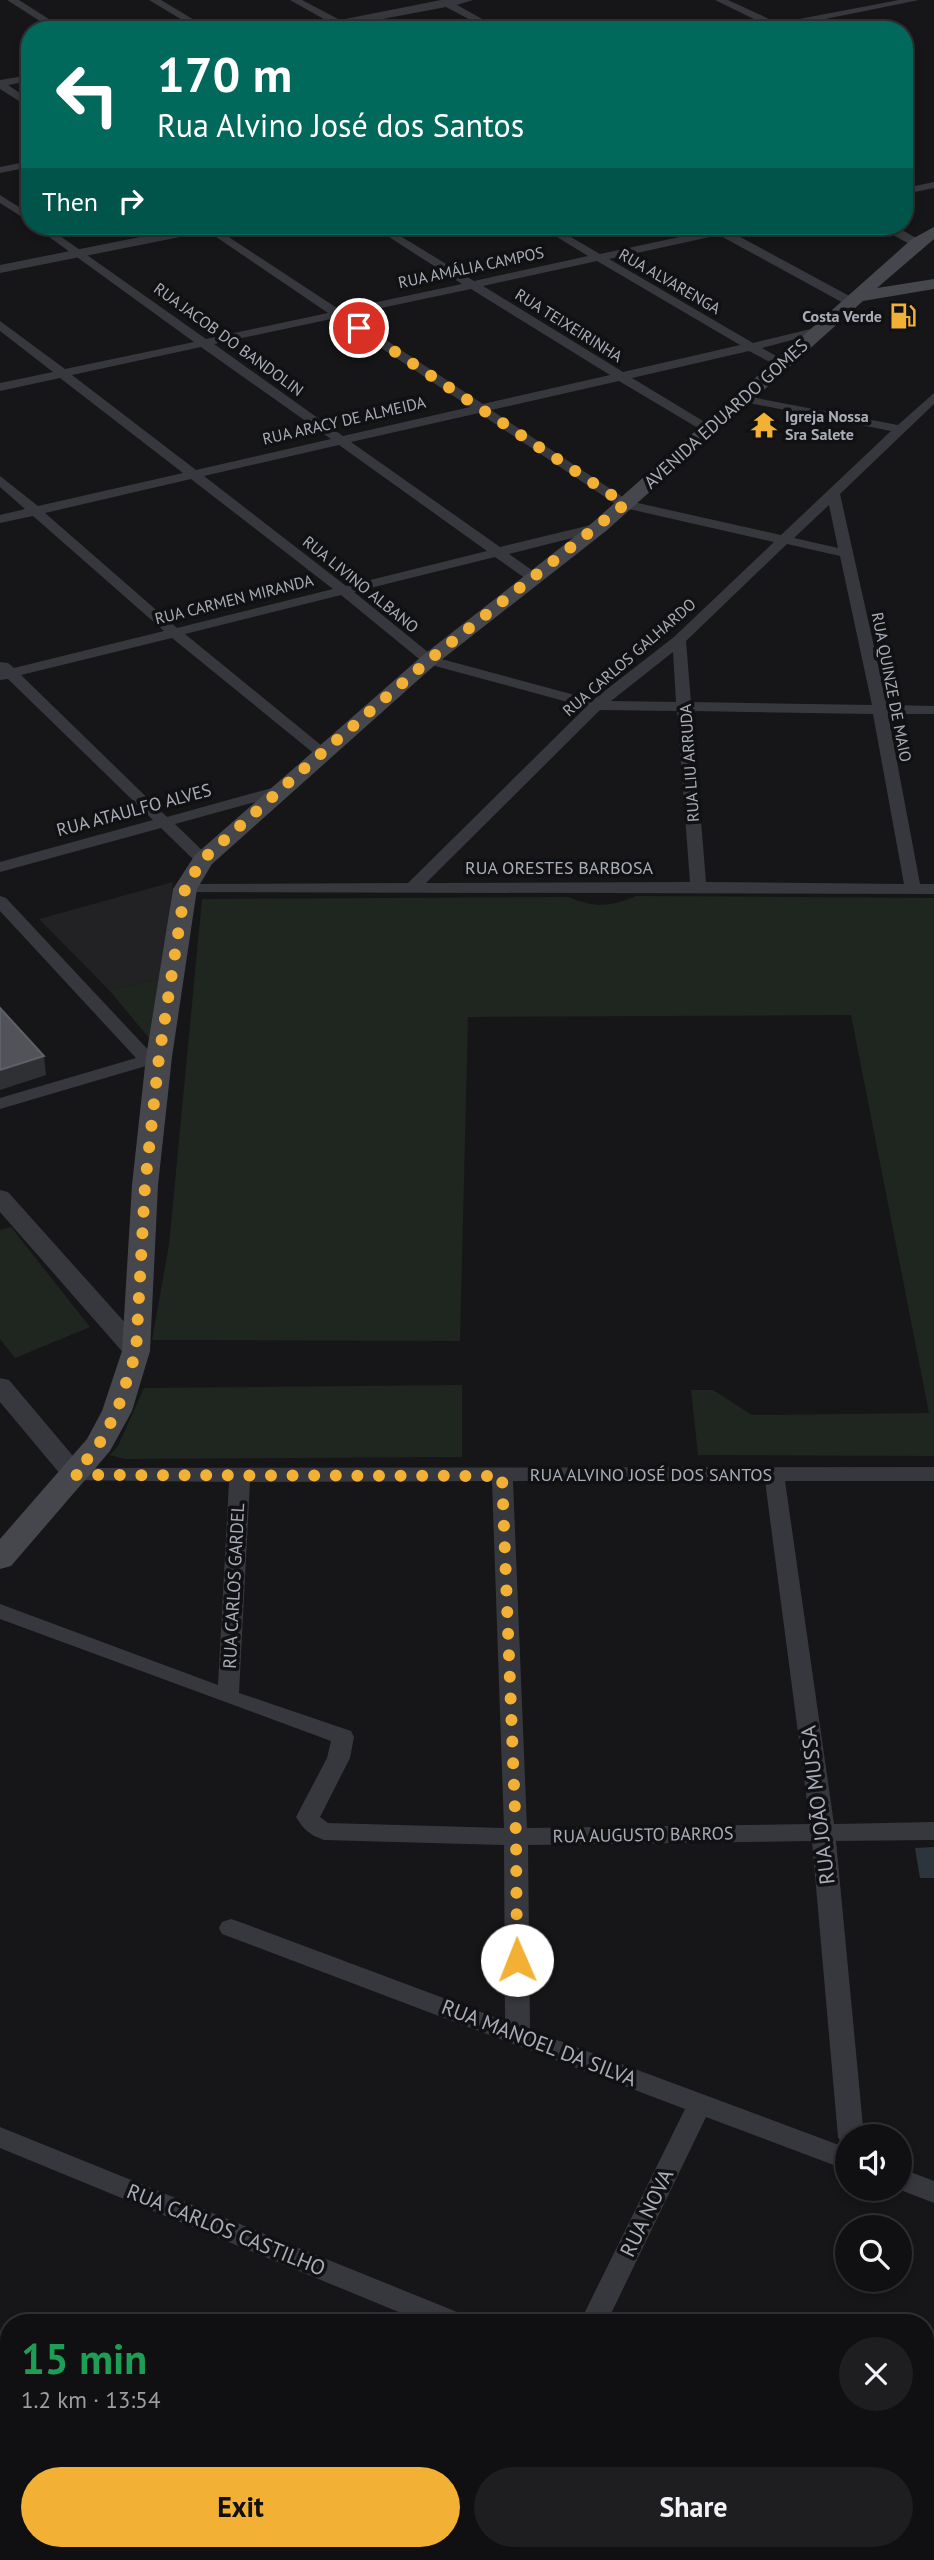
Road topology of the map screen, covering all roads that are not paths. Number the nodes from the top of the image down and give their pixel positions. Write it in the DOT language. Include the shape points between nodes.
graph roads {
  1 [pos="14,0"];
  2 [pos="154,0"];
  3 [pos="295,0"];
  4 [pos="468,0"];
  5 [pos="720,0"];
  6 [pos="862,0"];
  7 [pos="914,0"];
  8 [pos="443,2"];
  9 [pos="0,3"];
  10 [pos="877,7"];
  11 [pos="47,21"];
  12 [pos="190,21"];
  13 [pos="334,21"];
  14 [pos="348,21"];
  15 [pos="480,21"];
  16 [pos="766,21"];
  17 [pos="803,21"];
  18 [pos="21,80"];
  19 [pos="0,84"];
  20 [pos="21,99"];
  21 [pos="21,166"];
  22 [pos="0,170"];
  23 [pos="934,185"];
  24 [pos="913,189"];
  25 [pos="0,198"];
  26 [pos="21,213"];
  27 [pos="52,235"];
  28 [pos="165,235"];
  29 [pos="222,235"];
  30 [pos="392,235"];
  31 [pos="560,235"];
  32 [pos="688,235"];
  33 [pos="730,235"];
  34 [pos="910,235"];
  35 [pos="928,238"];
  36 [pos="78,253"];
  37 [pos="598,257"];
  38 [pos="892,267"];
  39 [pos="0,269"];
  40 [pos="473,284"];
  41 [pos="934,284"];
  42 [pos="915,287"];
  43 [pos="934,295"];
  44 [pos="855,299"];
  45 [pos="339,314"];
  46 [pos="0,325"];
  47 [pos="819,331"];
  48 [pos="206,343"];
  49 [pos="751,347"];
  50 [pos="781,364"];
  51 [pos="61,374"];
  52 [pos="622,377"];
  53 [pos="0,387"];
  54 [pos="934,397"];
  55 [pos="744,398"];
  56 [pos="480,407"];
  57 [pos="900,429"];
  58 [pos="708,430"];
  59 [pos="338,440"];
  60 [pos="190,474"];
  61 [pos="0,480"];
  62 [pos="833,493"];
  63 [pos="625,504"];
  64 [pos="34,511"];
  65 [pos="0,519"];
  66 [pos="599,527"];
  67 [pos="783,540"];
  68 [pos="500,553"];
  69 [pos="848,554"];
  70 [pos="534,578"];
  71 [pos="344,591"];
  72 [pos="174,632"];
  73 [pos="679,640"];
  74 [pos="429,660"];
  75 [pos="4,671"];
  76 [pos="596,705"];
  77 [pos="685,708"];
  78 [pos="880,709"];
  79 [pos="934,710"];
  80 [pos="322,753"];
  81 [pos="279,791"];
  82 [pos="165,821"];
  83 [pos="202,860"];
  84 [pos="0,867"];
  85 [pos="698,887"];
  86 [pos="411,888"];
  87 [pos="913,888"];
  88 [pos="185,889"];
  89 [pos="934,889"];
  90 [pos="0,901"];
  91 [pos="154,1058"];
  92 [pos="0,1104"];
  93 [pos="0,1197"];
  94 [pos="136,1352"];
  95 [pos="1,1389"];
  96 [pos="240,1474"];
  97 [pos="774,1474"];
  98 [pos="934,1474"];
  99 [pos="75,1475"];
  100 [pos="502,1476"];
  101 [pos="0,1559"];
  102 [pos="0,1611"];
  103 [pos="228,1697"];
  104 [pos="822,1831"];
  105 [pos="934,1831"];
  106 [pos="516,1837"];
  107 [pos="230,1928"];
  108 [pos="518,2035"];
  109 [pos="700,2103"];
  110 [pos="850,2124"];
  111 [pos="0,2137"];
  112 [pos="835,2154"];
  113 [pos="912,2184"];
  114 [pos="934,2192"];
  115 [pos="432,2314"];
  116 [pos="598,2314"];
  1 -- 9 [label="street"];
  1 -- 11 [label="street"];
  2 -- 12 [label="street"];
  3 -- 13 [label="street"];
  4 -- 8 [label="street"];
  5 -- 16 [label="street"];
  6 -- 10 [label="street"];
  7 -- 10 [label="street"];
  8 -- 14 [label="street"];
  8 -- 15 [label="street"];
  10 -- 17 [label="street"];
  18 -- 19 [label="street"];
  19 -- 20 [label="street"];
  21 -- 22 [label="street"];
  23 -- 24 [label="street"];
  25 -- 26 [label="street"];
  27 -- 36 [label="street, RUA JACOB DO BANDOLIN"];
  28 -- 36 [label="street"];
  29 -- 45 [label="street"];
  30 -- 40 [label="street, RUA TEIXEIRINHA"];
  31 -- 37 [label="street, RUA ALVARENGA"];
  32 -- 37 [label="street, RUA AMÁLIA CAMPOS"];
  33 -- 44 [label="street"];
  34 -- 35 [label="street"];
  35 -- 38 [label="main road, AVENIDA EDUARDO GOMES"];
  36 -- 39 [label="street"];
  36 -- 48 [label="street, RUA JACOB DO BANDOLIN"];
  37 -- 40 [label="street, RUA AMÁLIA CAMPOS"];
  37 -- 49 [label="street, RUA ALVARENGA"];
  38 -- 42 [label="main road" via="891,274"];
  38 -- 44 [label="main road, AVENIDA EDUARDO GOMES"];
  40 -- 45 [label="street, RUA AMÁLIA CAMPOS"];
  40 -- 52 [label="street, RUA TEIXEIRINHA"];
  41 -- 42 [label="main road"];
  42 -- 43 [label="main road"];
  42 -- 44 [label="main road"];
  44 -- 47 [label="main road, AVENIDA EDUARDO GOMES"];
  45 -- 48 [label="street, RUA AMÁLIA CAMPOS"];
  45 -- 56 [label="street"];
  46 -- 51 [label="street, RUA LIVINO ALBANO"];
  47 -- 49 [label="street, RUA ARACY DE ALMEIDA"];
  47 -- 50 [label="main road, AVENIDA EDUARDO GOMES"];
  48 -- 51 [label="street, RUA AMÁLIA CAMPOS"];
  48 -- 59 [label="street, RUA JACOB DO BANDOLIN"];
  49 -- 50 [label="street, RUA ALVARENGA"];
  49 -- 52 [label="street, RUA ARACY DE ALMEIDA"];
  50 -- 55 [label="main road, AVENIDA EDUARDO GOMES"];
  51 -- 53 [label="street, RUA AMÁLIA CAMPOS"];
  51 -- 60 [label="street, RUA LIVINO ALBANO"];
  52 -- 56 [label="street, RUA ARACY DE ALMEIDA"];
  52 -- 58 [label="street, RUA TEIXEIRINHA"];
  54 -- 57 [label="street, RUA CARLOS GALHARDO"];
  55 -- 57 [label="street"];
  55 -- 58 [label="main road, AVENIDA EDUARDO GOMES"];
  56 -- 59 [label="street, RUA ARACY DE ALMEIDA"];
  56 -- 63 [label="street"];
  57 -- 62 [label="street, RUA CARLOS GALHARDO"];
  58 -- 63 [label="main road, AVENIDA EDUARDO GOMES"];
  59 -- 60 [label="street, RUA ARACY DE ALMEIDA"];
  59 -- 68 [label="street, RUA JACOB DO BANDOLIN"];
  60 -- 64 [label="street, RUA ARACY DE ALMEIDA"];
  60 -- 71 [label="street, RUA LIVINO ALBANO"];
  61 -- 64 [label="street"];
  62 -- 67 [label="street, RUA CARLOS GALHARDO"];
  62 -- 69 [label="street, RUA QUINZE DE MAIO"];
  63 -- 66 [label="main road, AVENIDA EDUARDO GOMES"];
  63 -- 67 [label="street"];
  64 -- 65 [label="street, RUA ARACY DE ALMEIDA"];
  64 -- 72 [label="street"];
  66 -- 68 [label="street, RUA CARMEN MIRANDA"];
  66 -- 70 [label="main road, AVENIDA EDUARDO GOMES"];
  67 -- 69 [label="street"];
  67 -- 73 [label="street, RUA CARLOS GALHARDO"];
  68 -- 70 [label="street, RUA JACOB DO BANDOLIN"];
  68 -- 71 [label="street, RUA CARMEN MIRANDA"];
  69 -- 78 [label="street, RUA QUINZE DE MAIO"];
  70 -- 74 [label="main road, AVENIDA EDUARDO GOMES"];
  71 -- 72 [label="street, RUA CARMEN MIRANDA"];
  71 -- 74 [label="street, RUA LIVINO ALBANO"];
  72 -- 75 [label="street, RUA CARMEN MIRANDA"];
  72 -- 80 [label="street"];
  73 -- 76 [label="street, RUA CARLOS GALHARDO"];
  73 -- 77 [label="street, RUA LIU ARRUDA"];
  74 -- 76 [label="street, RUA LIVINO ALBANO"];
  74 -- 80 [label="main road, AVENIDA EDUARDO GOMES"];
  75 -- 82 [label="street"];
  76 -- 77 [label="street, RUA LIVINO ALBANO"];
  76 -- 86 [label="street, RUA CARLOS GALHARDO"];
  77 -- 78 [label="street, RUA LIVINO ALBANO"];
  77 -- 85 [label="street, RUA LIU ARRUDA"];
  78 -- 79 [label="street, RUA LIVINO ALBANO"];
  78 -- 87 [label="street, RUA QUINZE DE MAIO"];
  80 -- 81 [label="main road, AVENIDA EDUARDO GOMES"];
  81 -- 82 [label="street, RUA ATAULFO ALVES"];
  81 -- 83 [label="main road, AVENIDA EDUARDO GOMES"];
  82 -- 83 [label="street"];
  82 -- 84 [label="street, RUA ATAULFO ALVES"];
  83 -- 88 [label="main road, AVENIDA EDUARDO GOMES"];
  85 -- 86 [label="street, RUA ORESTES BARBOSA"];
  85 -- 87 [label="street, RUA ORESTES BARBOSA"];
  86 -- 88 [label="street, RUA ORESTES BARBOSA"];
  87 -- 89 [label="street, RUA ORESTES BARBOSA"];
  88 -- 91 [label="main road, AVENIDA EDUARDO GOMES"];
  90 -- 91 [label="street"];
  91 -- 92 [label="street"];
  91 -- 94 [label="main road, AVENIDA EDUARDO GOMES"];
  93 -- 94 [label="street"];
  94 -- 99 [label="main road, AVENIDA EDUARDO GOMES" via="117,1411"];
  95 -- 99 [label="street"];
  96 -- 99 [label="street, RUA ALVINO JOSÉ DOS SANTOS"];
  96 -- 100 [label="street, RUA ALVINO JOSÉ DOS SANTOS"];
  96 -- 103 [label="street, RUA CARLOS GARDEL"];
  97 -- 98 [label="street, RUA ALVINO JOSÉ DOS SANTOS"];
  97 -- 100 [label="street, RUA ALVINO JOSÉ DOS SANTOS"];
  97 -- 104 [label="street, RUA JOÃO MUSSA"];
  99 -- 101 [label="main road, AVENIDA EDUARDO GOMES"];
  100 -- 106 [label="street"];
  102 -- 103 [label="street, RUA AUGUSTO BARROS"];
  103 -- 106 [label="street, RUA AUGUSTO BARROS" via="343,1737 343,1752 311,1806 313,1825 324,1831"];
  104 -- 105 [label="street, RUA AUGUSTO BARROS"];
  104 -- 106 [label="street, RUA AUGUSTO BARROS"];
  104 -- 110 [label="street, RUA JOÃO MUSSA"];
  106 -- 108 [label="street"];
  107 -- 108 [label="street, RUA MANOEL DA SILVA"];
  108 -- 109 [label="street, RUA MANOEL DA SILVA"];
  109 -- 112 [label="street, RUA MANOEL DA SILVA"];
  109 -- 116 [label="street, RUA NOVA"];
  111 -- 115 [label="street, RUA CARLOS CASTILHO"];
  113 -- 114 [label="street"];
}
